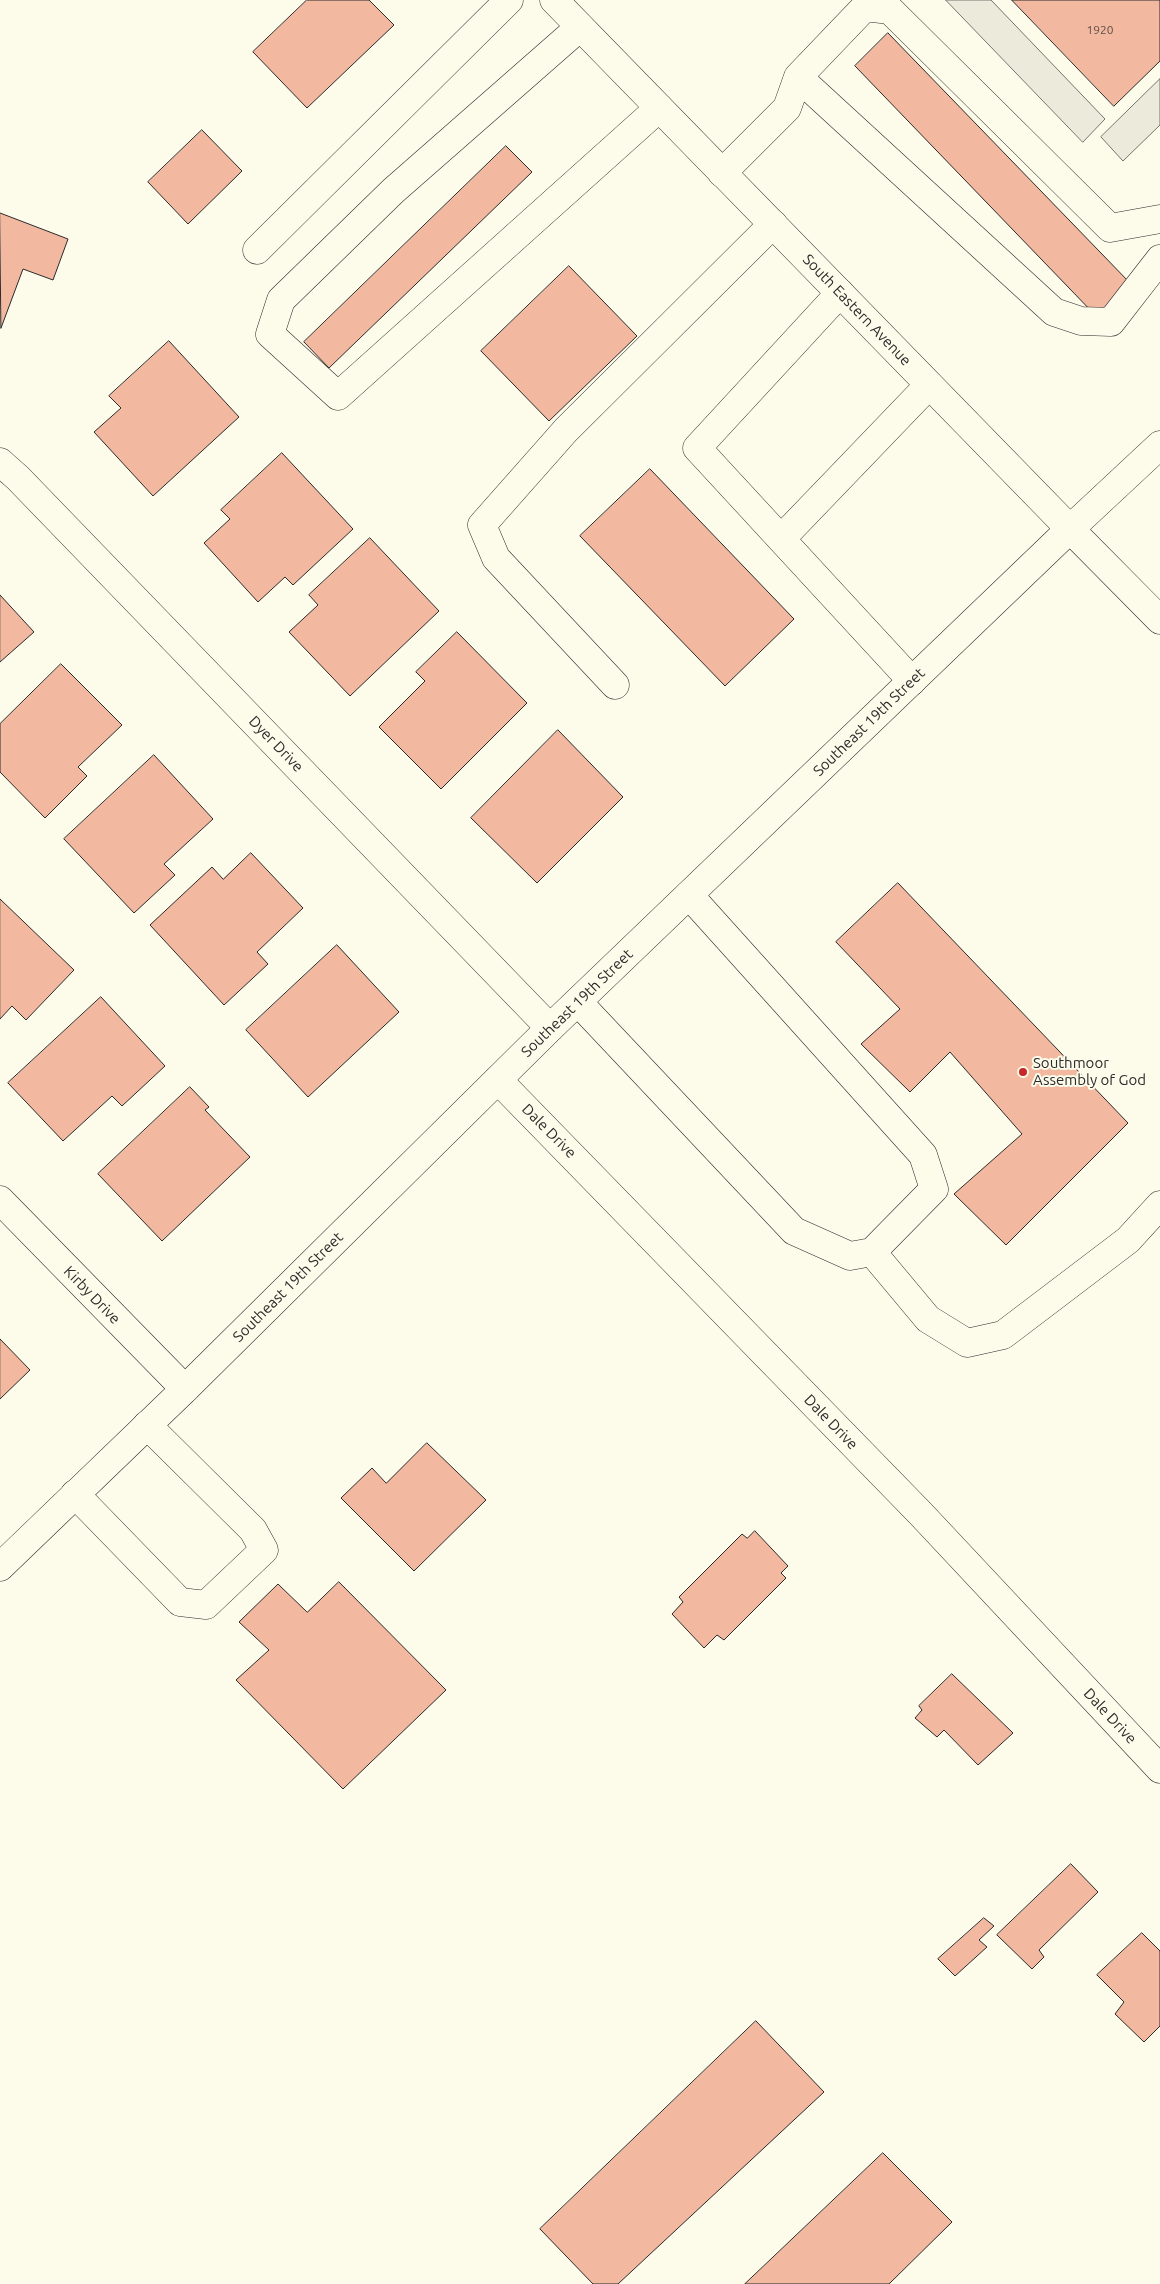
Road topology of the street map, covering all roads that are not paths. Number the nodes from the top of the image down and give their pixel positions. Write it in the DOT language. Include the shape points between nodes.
graph roads {
  1 [pos="509,0"];
  2 [pos="554,0"];
  3 [pos="580,28"];
  4 [pos="798,76"];
  5 [pos="659,108"];
  6 [pos="722,173"];
  7 [pos="1160,219"];
  8 [pos="772,224"];
  9 [pos="257,250"];
  10 [pos="1160,260"];
  11 [pos="840,293"];
  12 [pos="930,385"];
  13 [pos="1160,445"];
  14 [pos="0,462"];
  15 [pos="1070,529"];
  16 [pos="781,539"];
  17 [pos="1160,620"];
  18 [pos="912,681"];
  19 [pos="615,684"];
  20 [pos="689,895"];
  21 [pos="578,1002"];
  22 [pos="550,1028"];
  23 [pos="498,1080"];
  24 [pos="0,1200"];
  25 [pos="1160,1205"];
  26 [pos="872,1252"];
  27 [pos="185,1389"];
  28 [pos="147,1426"];
  29 [pos="76,1494"];
  30 [pos="0,1567"];
  31 [pos="1160,1769"];
  1 -- 9 [label="main road"];
  2 -- 3 [label="main road, South Eastern Avenue"];
  3 -- 5 [label="main road, South Eastern Avenue"];
  3 -- 5 [label="main road" via="393,191 281,300 270,334 338,396"];
  4 -- 6 [label="main road" via="787,108"];
  4 -- 7 [label="main road" via="865,7 890,10 1110,228"];
  4 -- 10 [label="main road" via="1054,312 1081,321 1111,322"];
  5 -- 6 [label="main road, South Eastern Avenue"];
  6 -- 8 [label="main road, South Eastern Avenue"];
  8 -- 11 [label="main road, South Eastern Avenue"];
  8 -- 19 [label="main road" via="566,430 482,525 496,558"];
  11 -- 12 [label="main road, South Eastern Avenue"];
  11 -- 16 [label="main road" via="697,448"];
  12 -- 15 [label="main road, South Eastern Avenue"];
  12 -- 16 [label="main road"];
  13 -- 15 [label="main road, Southeast 19th Street"];
  14 -- 22 [label="main road, Dyer Drive"];
  15 -- 17 [label="main road, South Eastern Avenue"];
  15 -- 18 [label="main road, Southeast 19th Street"];
  16 -- 18 [label="main road"];
  18 -- 20 [label="main road, Southeast 19th Street"];
  20 -- 21 [label="main road, Southeast 19th Street"];
  20 -- 26 [label="main road" via="923,1155 934,1189"];
  21 -- 22 [label="main road, Southeast 19th Street"];
  21 -- 26 [label="main road" via="794,1231 850,1256"];
  22 -- 23 [label="main road, Southeast 19th Street"];
  23 -- 27 [label="main road, Southeast 19th Street"];
  23 -- 31 [label="main road, Dale Drive" via="921,1514"];
  24 -- 27 [label="main road, Kirby Drive"];
  25 -- 26 [label="main road" via="1128,1240 1003,1336 967,1343 928,1319"];
  27 -- 28 [label="main road, Southeast 19th Street"];
  28 -- 29 [label="main road, Southeast 19th Street"];
  28 -- 29 [label="main road" via="253,1530 264,1550 206,1605 180,1602"];
  29 -- 30 [label="main road, Southeast 19th Street"];
}
